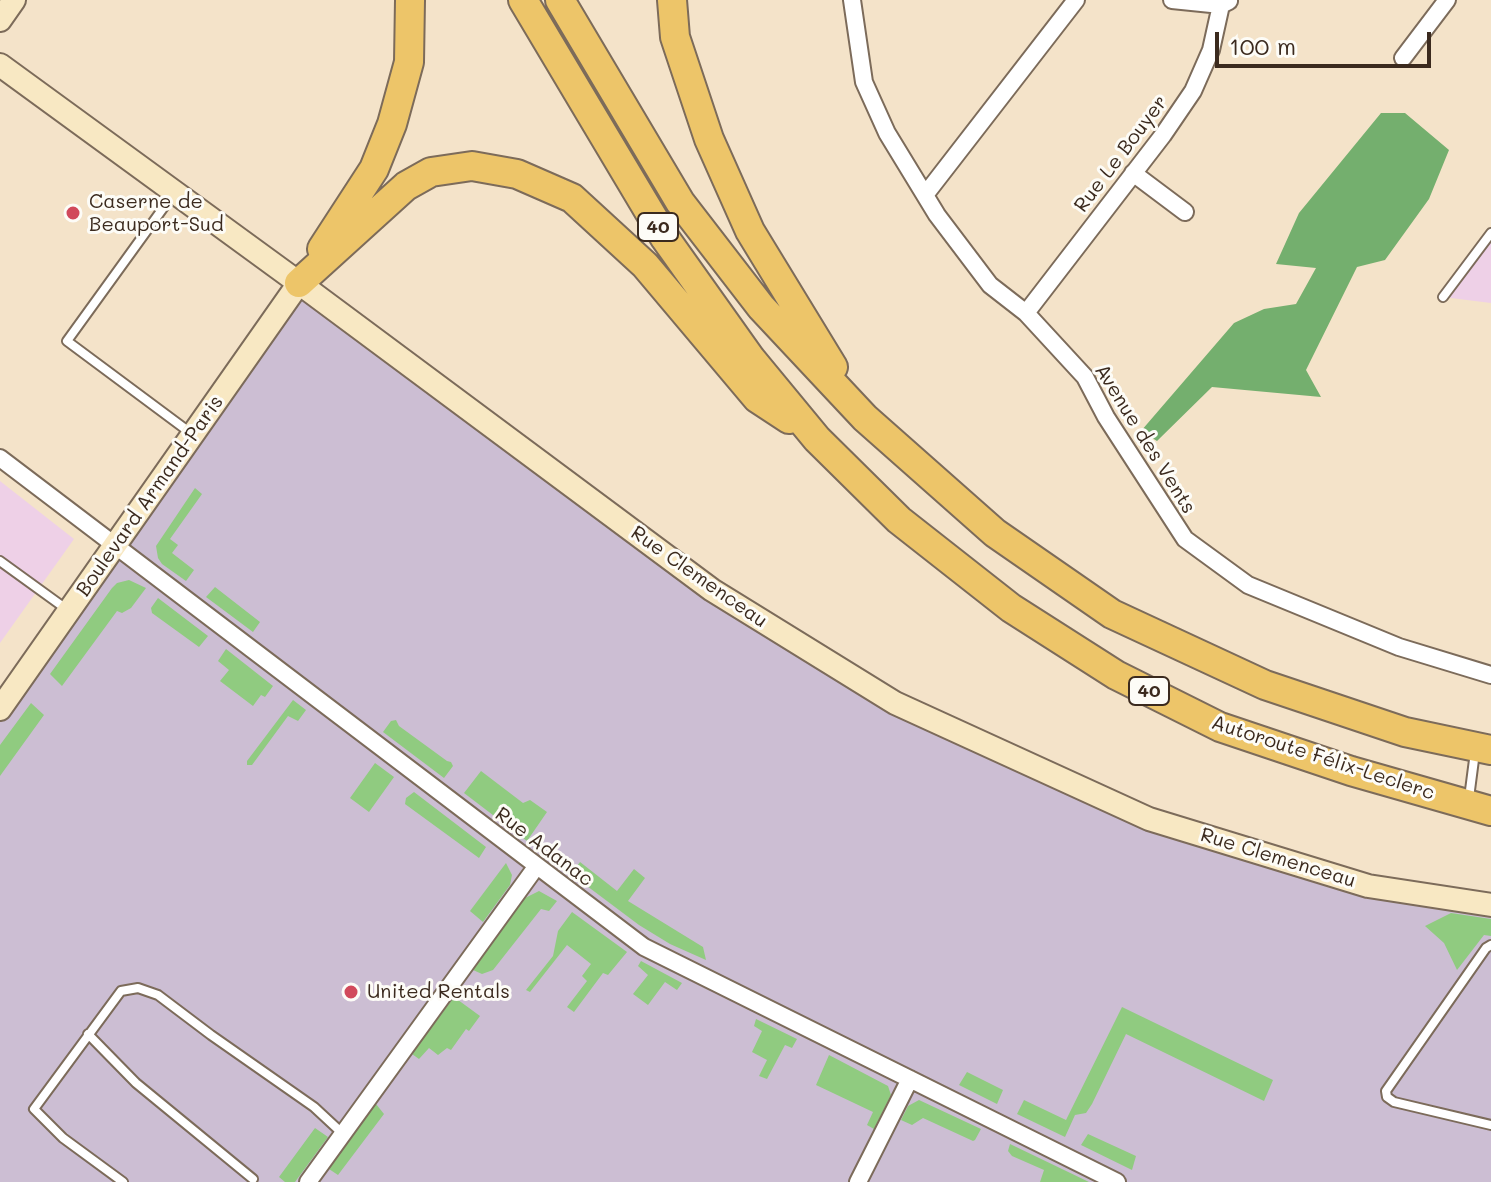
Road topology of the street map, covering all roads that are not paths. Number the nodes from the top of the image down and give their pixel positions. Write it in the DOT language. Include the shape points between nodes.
graph roads {
  1 [pos="14,0"];
  2 [pos="410,0"];
  3 [pos="523,0"];
  4 [pos="560,0"];
  5 [pos="672,0"];
  6 [pos="852,0"];
  7 [pos="1076,0"];
  8 [pos="1172,0"];
  9 [pos="1447,0"];
  10 [pos="1226,2"];
  11 [pos="0,20"];
  12 [pos="1403,58"];
  13 [pos="0,65"];
  14 [pos="1133,173"];
  15 [pos="175,192"];
  16 [pos="925,195"];
  17 [pos="1185,212"];
  18 [pos="1491,233"];
  19 [pos="299,283"];
  20 [pos="1443,297"];
  21 [pos="1026,313"];
  22 [pos="865,418"];
  23 [pos="194,436"];
  24 [pos="817,439"];
  25 [pos="0,458"];
  26 [pos="116,547"];
  27 [pos="0,561"];
  28 [pos="69,611"];
  29 [pos="1491,675"];
  30 [pos="0,709"];
  31 [pos="1483,749"];
  32 [pos="1480,808"];
  33 [pos="536,867"];
  34 [pos="1491,905"];
  35 [pos="1491,945"];
  36 [pos="88,1034"];
  37 [pos="910,1079"];
  38 [pos="1491,1125"];
  39 [pos="343,1134"];
  40 [pos="253,1181"];
  41 [pos="123,1182"];
  42 [pos="308,1182"];
  43 [pos="858,1182"];
  44 [pos="1117,1182"];
  1 -- 11 [label="street"];
  2 -- 19 [label="highway" via="409,62 392,124 374,169"];
  3 -- 24 [label="highway, Autoroute Félix-Leclerc / 40" via="665,238 751,359"];
  4 -- 22 [label="highway, 40" via="680,202 761,307"];
  5 -- 22 [label="highway" via="675,37 709,139 750,231"];
  6 -- 16 [label="street, Avenue des Vents" via="864,82"];
  7 -- 16 [label="street"];
  8 -- 10 [label="street"];
  9 -- 12 [label="street"];
  10 -- 14 [label="street, Rue Le Bouyer" via="1193,91"];
  13 -- 15 [label="street, Rue Clemenceau"];
  14 -- 17 [label="street"];
  14 -- 21 [label="street, Rue Le Bouyer"];
  15 -- 19 [label="street, Rue Clemenceau"];
  15 -- 23 [label="lane" via="67,341"];
  16 -- 21 [label="street, Avenue des Vents" via="990,285"];
  18 -- 20 [label="lane"];
  19 -- 23 [label="street, Boulevard Armand-Paris"];
  19 -- 24 [label="highway" via="406,186 431,172 472,166 517,174 572,198 645,265 757,398"];
  19 -- 34 [label="street, Rue Clemenceau" via="712,590 895,703 1149,819 1368,886"];
  21 -- 29 [label="street, Avenue des Vents" via="1085,377 1185,539 1248,585 1399,647"];
  22 -- 31 [label="highway, 40" via="995,533 1112,614 1265,685 1405,732"];
  23 -- 26 [label="street, Boulevard Armand-Paris"];
  24 -- 32 [label="highway, Autoroute Félix-Leclerc / 40" via="899,520 1011,608 1116,675 1220,727"];
  25 -- 26 [label="street, Rue Adanac"];
  26 -- 28 [label="street, Boulevard Armand-Paris"];
  26 -- 33 [label="street, Rue Adanac"];
  27 -- 28 [label="lane"];
  28 -- 30 [label="street, Boulevard Armand-Paris"];
  31 -- 32 [label="lane"];
  33 -- 37 [label="street, Rue Adanac" via="644,947"];
  33 -- 39 [label="street"];
  35 -- 38 [label="lane" via="1386,1091 1394,1102"];
  36 -- 39 [label="lane" via="121,991 138,988 158,995 314,1107"];
  36 -- 40 [label="lane" via="136,1083"];
  36 -- 41 [label="lane" via="34,1109 63,1138"];
  37 -- 43 [label="street"];
  37 -- 44 [label="street, Rue Adanac"];
  39 -- 42 [label="street"];
}
